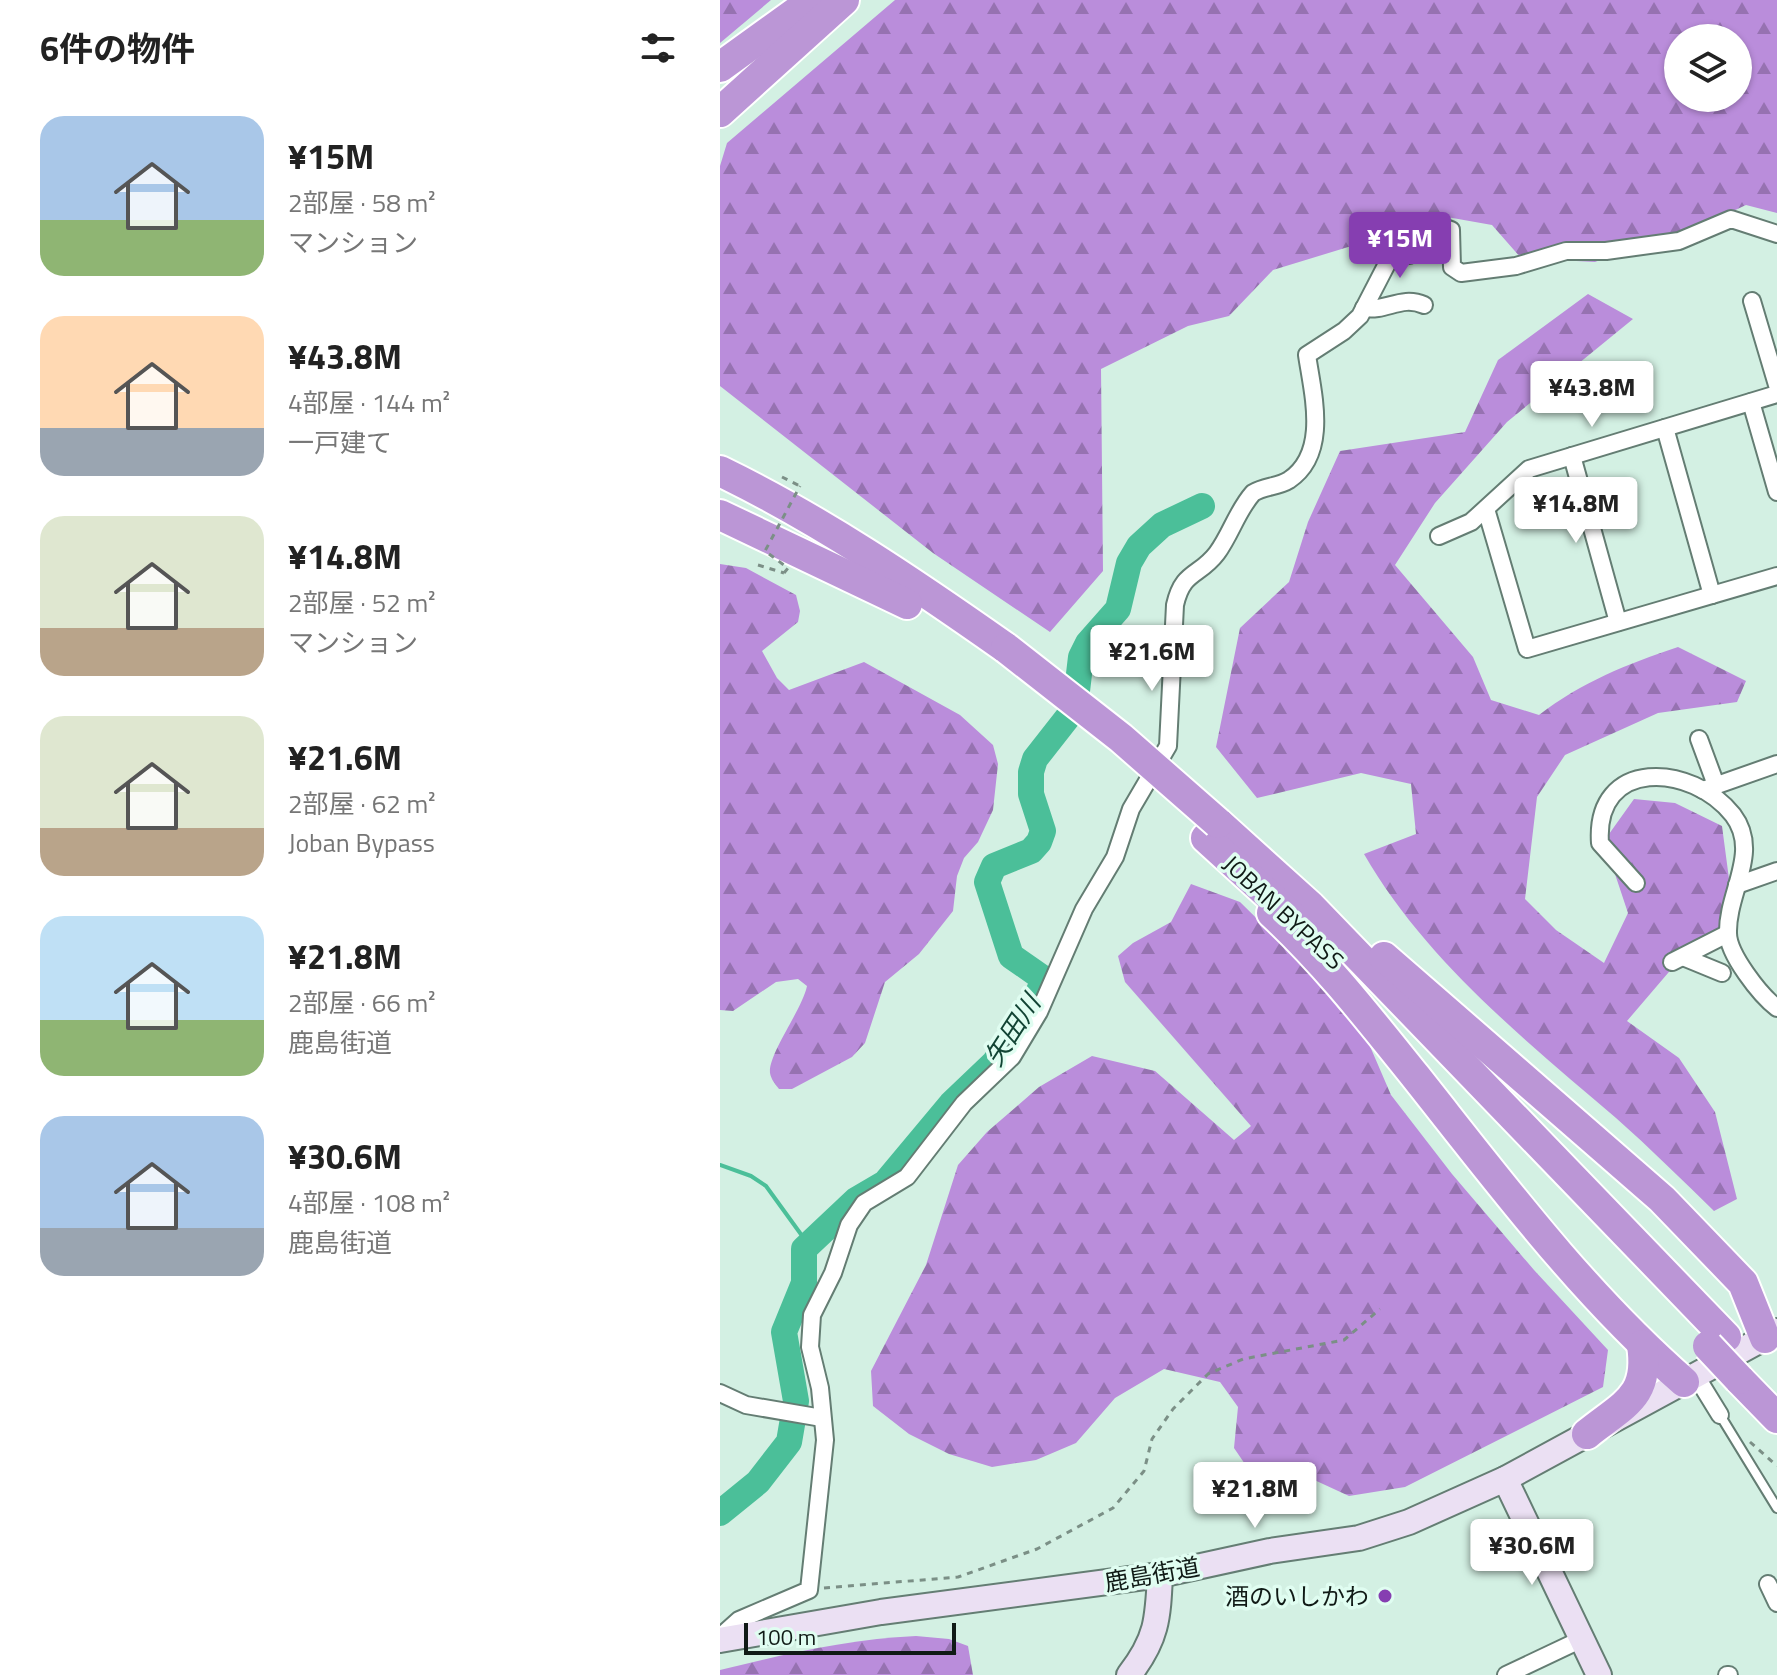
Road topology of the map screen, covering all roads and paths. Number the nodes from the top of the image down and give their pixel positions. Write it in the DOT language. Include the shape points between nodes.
graph roads {
  1 [pos="844,0"];
  2 [pos="803,16"];
  3 [pos="720,67"];
  4 [pos="720,80"];
  5 [pos="720,95"];
  6 [pos="720,112"];
  7 [pos="1777,234"];
  8 [pos="1752,301"];
  9 [pos="1424,305"];
  10 [pos="1364,308"];
  11 [pos="1777,385"];
  12 [pos="1777,394"];
  13 [pos="1751,402"];
  14 [pos="1665,428"];
  15 [pos="720,456"];
  16 [pos="1572,456"];
  17 [pos="720,471"];
  18 [pos="800,486"];
  19 [pos="1777,492"];
  20 [pos="720,493"];
  21 [pos="1486,509"];
  22 [pos="720,515"];
  23 [pos="1439,536"];
  24 [pos="758,565"];
  25 [pos="1777,576"];
  26 [pos="910,594"];
  27 [pos="1712,595"];
  28 [pos="1618,622"];
  29 [pos="1699,739"];
  30 [pos="1777,764"];
  31 [pos="1709,788"];
  32 [pos="1216,839"];
  33 [pos="1777,871"];
  34 [pos="1636,883"];
  35 [pos="1737,885"];
  36 [pos="1310,906"];
  37 [pos="1727,934"];
  38 [pos="1722,973"];
  39 [pos="1777,1008"];
  40 [pos="1743,1283"];
  41 [pos="1777,1305"];
  42 [pos="1380,1309"];
  43 [pos="1771,1334"];
  44 [pos="1717,1342"];
  45 [pos="1642,1345"];
  46 [pos="1748,1374"];
  47 [pos="1690,1379"];
  48 [pos="1777,1391"];
  49 [pos="720,1393"];
  50 [pos="1720,1415"];
  51 [pos="822,1418"];
  52 [pos="1777,1418"];
  53 [pos="1587,1434"];
  54 [pos="1505,1479"];
  55 [pos="1777,1508"];
  56 [pos="1160,1575"];
  57 [pos="1768,1584"];
  58 [pos="809,1590"];
  59 [pos="1777,1603"];
  60 [pos="720,1638"];
  61 [pos="1582,1639"];
  62 [pos="1129,1675"];
  63 [pos="1506,1675"];
  64 [pos="1599,1675"];
  1 -- 2 [label="highway"];
  2 -- 3 [label="highway"];
  2 -- 4 [label="highway"];
  2 -- 5 [label="highway"];
  2 -- 6 [label="highway"];
  7 -- 10 [label="street" via="1731,219 1679,241 1566,251 1516,266 1461,273 1452,267 1451,230 1430,229 1419,235 1409,255 1391,256"];
  8 -- 11 [label="street"];
  9 -- 10 [label="street" via="1405,300"];
  10 -- 51 [label="street" via="1344,331 1307,355 1314,446 1306,463 1285,483 1253,493 1217,553 1179,587 1168,746 1131,809 1115,857 1084,909 1039,1012 1012,1057 964,1103 907,1177 864,1203 849,1225 809,1332"];
  12 -- 13 [label="street"];
  13 -- 14 [label="street"];
  13 -- 19 [label="street"];
  14 -- 16 [label="street"];
  14 -- 27 [label="street"];
  15 -- 26 [label="highway" via="823,520"];
  16 -- 21 [label="street" via="1529,469"];
  16 -- 28 [label="street"];
  17 -- 26 [label="highway, JOBAN BYPASS"];
  18 -- 24 [label="path, bridge" via="765,551 788,568 784,573"];
  20 -- 26 [label="highway, JOBAN BYPASS"];
  21 -- 23 [label="street"];
  21 -- 28 [label="street" via="1527,649"];
  22 -- 26 [label="highway"];
  25 -- 27 [label="street"];
  26 -- 32 [label="highway, JOBAN BYPASS, bridge" via="1121,738"];
  27 -- 28 [label="street"];
  29 -- 31 [label="street"];
  30 -- 31 [label="street"];
  31 -- 34 [label="street" via="1655,776 1614,791 1601,813 1600,843"];
  31 -- 35 [label="street" via="1747,845"];
  32 -- 36 [label="highway, JOBAN BYPASS"];
  32 -- 44 [label="highway, JOBAN BYPASS"];
  32 -- 45 [label="highway" via="1265,907 1344,987 1536,1227"];
  33 -- 35 [label="street"];
  35 -- 37 [label="street"];
  36 -- 40 [label="highway" via="1383,955 1570,1117 1662,1199"];
  36 -- 44 [label="highway, JOBAN BYPASS"];
  37 -- 38 [label="street" via="1677,960"];
  37 -- 39 [label="street" via="1756,990"];
  40 -- 41 [label="highway"];
  40 -- 43 [label="highway"];
  42 -- 58 [label="path" via="1344,1340 1243,1359 1208,1374 1173,1409 1152,1439 1144,1471 1113,1508 1037,1549 958,1577"];
  43 -- 47 [label="street, 鹿島街道"];
  44 -- 46 [label="highway, JOBAN BYPASS"];
  45 -- 47 [label="highway"];
  45 -- 53 [label="highway" via="1646,1370 1636,1393"];
  46 -- 48 [label="highway, JOBAN BYPASS"];
  46 -- 52 [label="highway, JOBAN BYPASS"];
  47 -- 50 [label="street"];
  47 -- 53 [label="street, 鹿島街道"];
  49 -- 51 [label="street" via="746,1405"];
  50 -- 55 [label="lane"];
  51 -- 58 [label="street" via="825,1440"];
  53 -- 54 [label="street, 鹿島街道"];
  54 -- 56 [label="street, 鹿島街道" via="1359,1538"];
  54 -- 61 [label="street"];
  56 -- 60 [label="street, 鹿島街道"];
  56 -- 62 [label="street" via="1153,1639"];
  57 -- 59 [label="street"];
  58 -- 60 [label="street" via="739,1620"];
  61 -- 63 [label="street"];
  61 -- 64 [label="street"];
}
